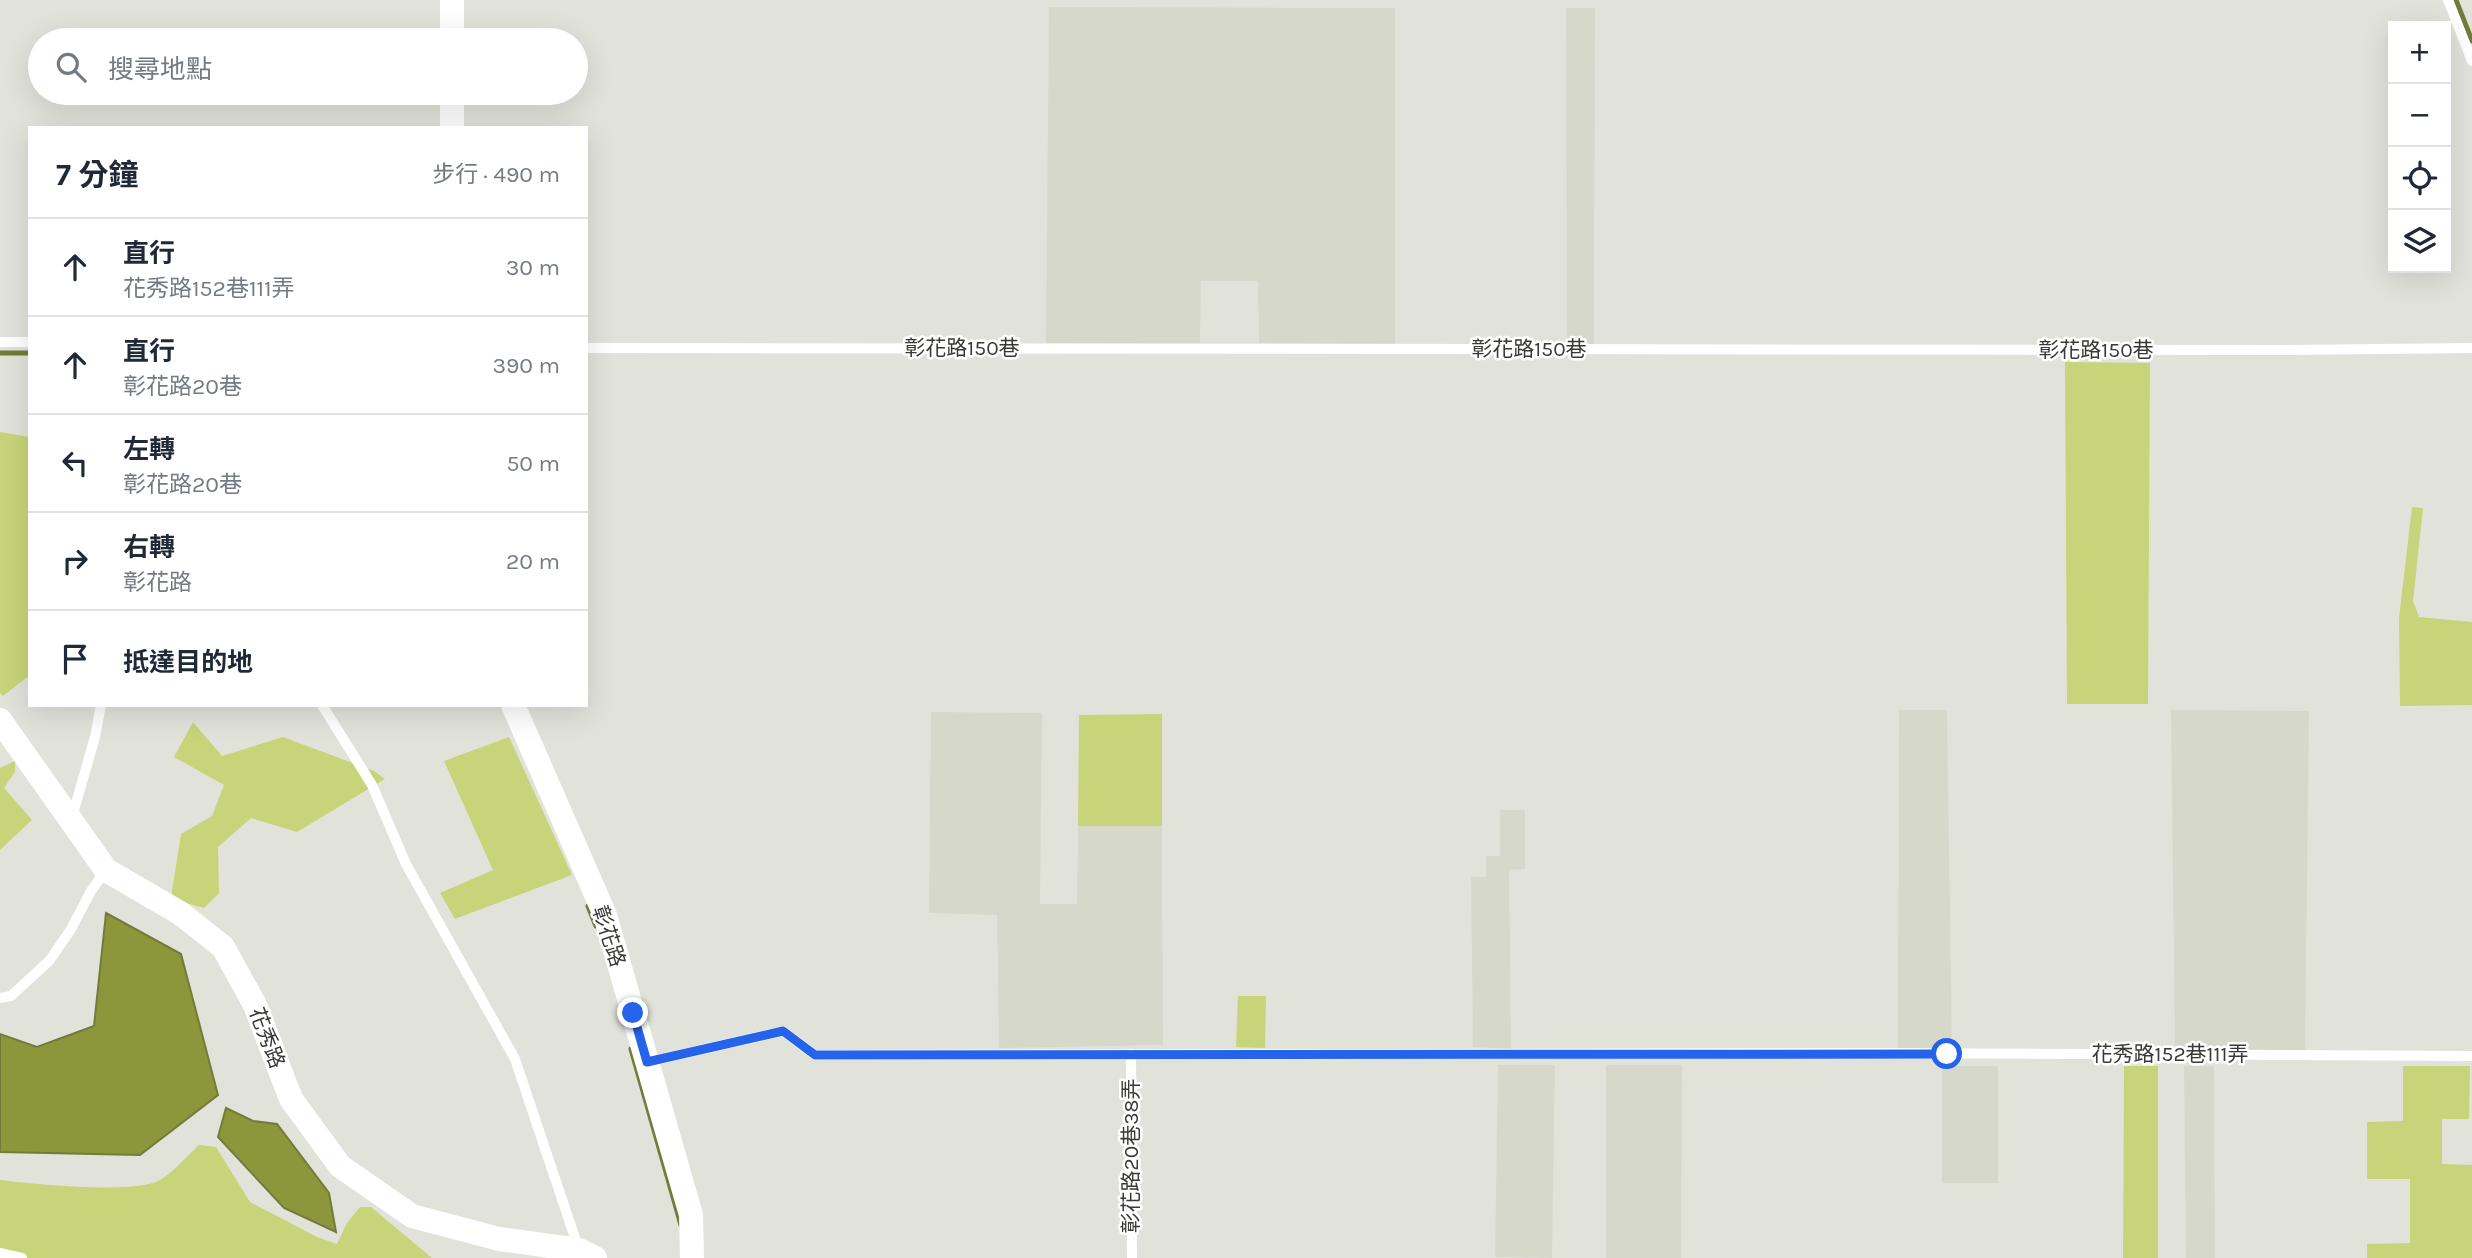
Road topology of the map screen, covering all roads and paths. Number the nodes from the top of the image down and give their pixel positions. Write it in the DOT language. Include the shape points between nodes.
graph roads {
  1 [pos="453,0"];
  2 [pos="2448,0"];
  3 [pos="452,28"];
  4 [pos="2472,61"];
  5 [pos="452,105"];
  6 [pos="452,126"];
  7 [pos="0,342"];
  8 [pos="28,342"];
  9 [pos="588,348"];
  10 [pos="2472,348"];
  11 [pos="101,707"];
  12 [pos="323,707"];
  13 [pos="514,707"];
  14 [pos="0,720"];
  15 [pos="71,821"];
  16 [pos="106,870"];
  17 [pos="0,998"];
  18 [pos="1130,1054"];
  19 [pos="2472,1056"];
  20 [pos="647,1062"];
  21 [pos="0,1253"];
  22 [pos="587,1254"];
  23 [pos="22,1258"];
  24 [pos="692,1258"];
  25 [pos="1132,1258"];
  1 -- 3 [label="street"];
  2 -- 4 [label="lane"];
  5 -- 6 [label="street"];
  7 -- 8 [label="lane"];
  9 -- 10 [label="lane, 彰花路150巷"];
  11 -- 15 [label="lane"];
  12 -- 22 [label="lane" via="372,785 405,864 515,1059"];
  13 -- 20 [label="street, 彰花路" via="605,915"];
  14 -- 15 [label="street, 花秀路"];
  15 -- 16 [label="street, 花秀路"];
  16 -- 17 [label="lane" via="50,960 10,996"];
  16 -- 22 [label="street, 花秀路" via="180,913 223,947 255,1005 291,1099 341,1166 412,1216 499,1239"];
  18 -- 19 [label="lane, 花秀路152巷111弄"];
  18 -- 20 [label="lane, 花秀路152巷111弄" via="815,1055 783,1031"];
  18 -- 25 [label="lane, 彰花路20巷38弄"];
  20 -- 24 [label="street, 彰花路" via="691,1215"];
  21 -- 23 [label="lane"];
}
